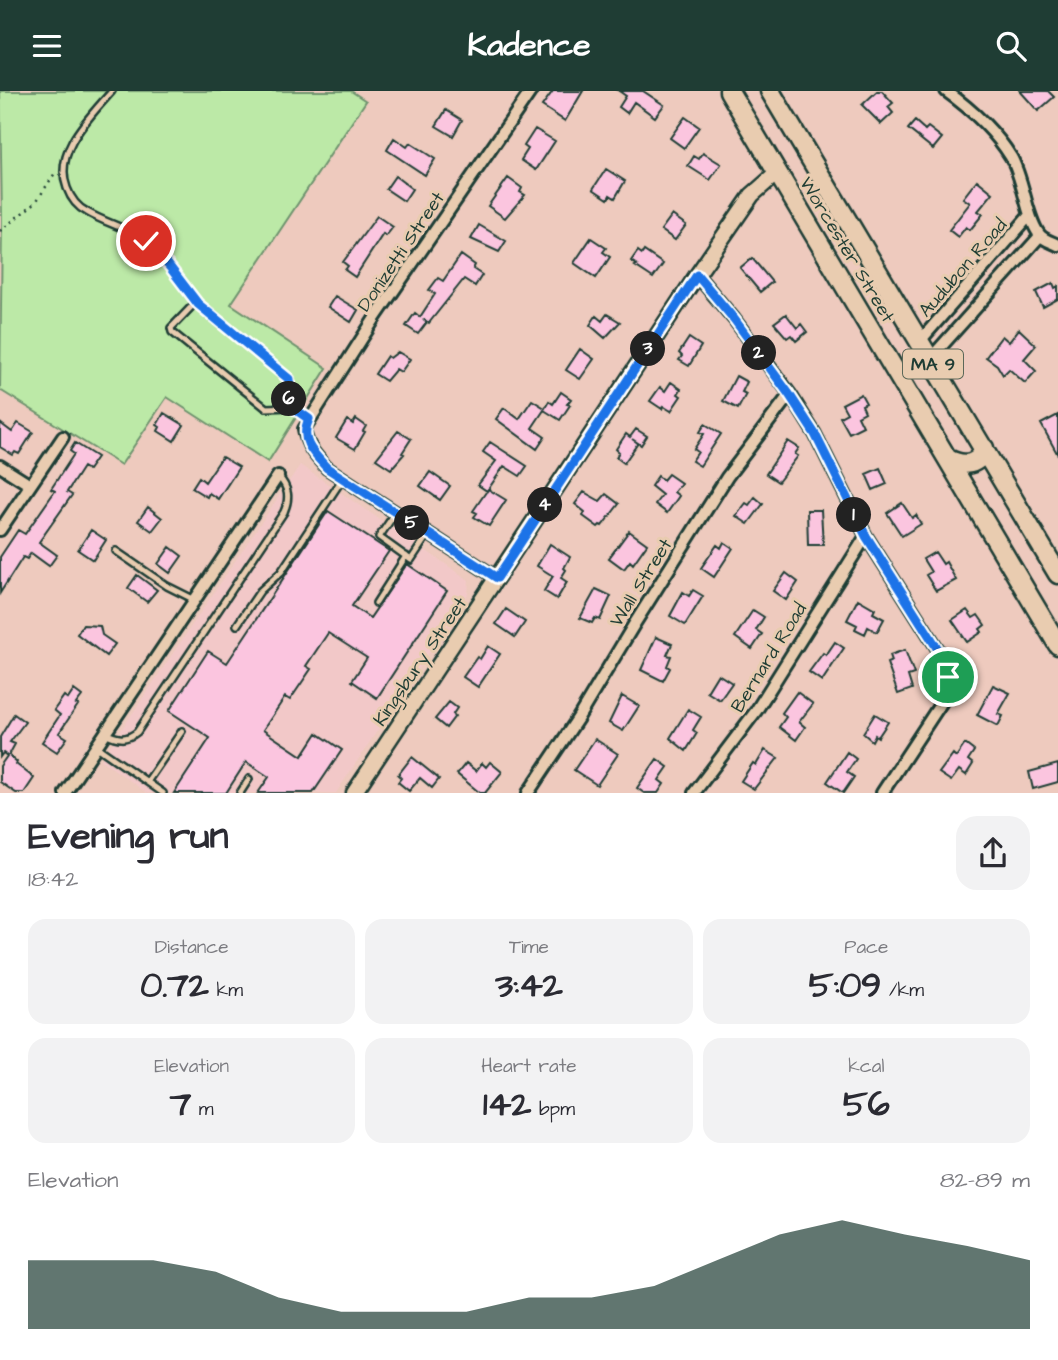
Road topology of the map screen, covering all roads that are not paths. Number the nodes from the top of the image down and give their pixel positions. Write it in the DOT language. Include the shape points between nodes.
graph roads {
  1 [pos="112,91"];
  2 [pos="531,91"];
  3 [pos="729,91"];
  4 [pos="770,91"];
  5 [pos="946,91"];
  6 [pos="778,172"];
  7 [pos="1030,215"];
  8 [pos="1040,236"];
  9 [pos="1058,245"];
  10 [pos="697,275"];
  11 [pos="196,302"];
  12 [pos="920,341"];
  13 [pos="930,359"];
  14 [pos="789,394"];
  15 [pos="292,407"];
  16 [pos="309,419"];
  17 [pos="63,437"];
  18 [pos="984,448"];
  19 [pos="948,459"];
  20 [pos="0,466"];
  21 [pos="278,476"];
  22 [pos="343,478"];
  23 [pos="30,485"];
  24 [pos="396,512"];
  25 [pos="0,530"];
  26 [pos="429,533"];
  27 [pos="866,536"];
  28 [pos="116,551"];
  29 [pos="406,556"];
  30 [pos="1058,574"];
  31 [pos="497,578"];
  32 [pos="195,600"];
  33 [pos="376,603"];
  34 [pos="237,625"];
  35 [pos="1058,645"];
  36 [pos="182,731"];
  37 [pos="105,733"];
  38 [pos="96,747"];
  39 [pos="249,779"];
  40 [pos="147,782"];
  41 [pos="65,793"];
  42 [pos="163,793"];
  43 [pos="240,793"];
  44 [pos="354,793"];
  45 [pos="528,793"];
  46 [pos="694,793"];
  47 [pos="882,793"];
  1 -- 11 [label="lane" via="74,138 65,181 76,204 146,241"];
  2 -- 16 [label="street, Donizetti Street"];
  3 -- 6 [label="highway, Worcester Street / MA 9"];
  4 -- 12 [label="highway, Worcester Street / MA 9"];
  5 -- 7 [label="street, Audubon Road" via="1004,147"];
  6 -- 10 [label="main road, Kingsbury Street" via="752,195"];
  6 -- 19 [label="highway, Worcester Street / MA 9"];
  7 -- 8 [label="street, Audubon Road"];
  7 -- 12 [label="street, Audubon Road"];
  8 -- 9 [label="street"];
  8 -- 13 [label="street, Audubon Road"];
  10 -- 14 [label="street"];
  10 -- 31 [label="main road, Kingsbury Street"];
  11 -- 15 [label="lane" via="289,379"];
  11 -- 15 [label="lane" via="172,332 266,408"];
  12 -- 13 [label="highway, Worcester Street / MA 9"];
  13 -- 18 [label="highway, Worcester Street / MA 9"];
  14 -- 27 [label="street" via="815,434"];
  14 -- 45 [label="street, Wall Street" via="727,477"];
  15 -- 16 [label="lane"];
  16 -- 22 [label="street, Donizetti Street" via="305,433 311,451"];
  17 -- 23 [label="street"];
  18 -- 19 [label="highway" via="971,463"];
  18 -- 30 [label="highway, Worcester Street / MA 9"];
  19 -- 35 [label="highway, Worcester Street / MA 9"];
  20 -- 23 [label="street"];
  21 -- 32 [label="street"];
  21 -- 37 [label="lane" via="288,493 284,512 153,709 130,738"];
  22 -- 24 [label="street"];
  22 -- 34 [label="lane" via="281,572 260,591"];
  23 -- 25 [label="street"];
  24 -- 26 [label="street"];
  24 -- 29 [label="lane" via="379,537"];
  26 -- 29 [label="lane" via="411,560"];
  26 -- 31 [label="street"];
  27 -- 46 [label="street, Bernard Road" via="756,711"];
  27 -- 47 [label="street" via="941,654 948,677 945,697"];
  28 -- 32 [label="lane"];
  29 -- 33 [label="lane"];
  31 -- 44 [label="main road, Kingsbury Street"];
  32 -- 37 [label="street"];
  36 -- 40 [label="lane"];
  37 -- 38 [label="street"];
  38 -- 40 [label="lane"];
  38 -- 41 [label="street"];
  39 -- 43 [label="lane"];
  40 -- 42 [label="lane"];
}
